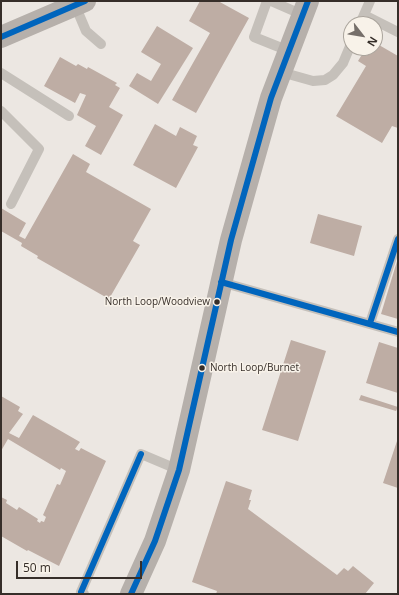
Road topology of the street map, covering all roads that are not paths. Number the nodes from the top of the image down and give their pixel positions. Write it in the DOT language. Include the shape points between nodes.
graph roads {
  1 [pos="267,1"];
  2 [pos="271,1"];
  3 [pos="370,1"];
  4 [pos="80,3"];
  5 [pos="306,8"];
  6 [pos="363,16"];
  7 [pos="383,27"];
  8 [pos="398,32"];
  9 [pos="1,37"];
  10 [pos="101,44"];
  11 [pos="289,51"];
  12 [pos="346,56"];
  13 [pos="1,72"];
  14 [pos="281,72"];
  15 [pos="1,111"];
  16 [pos="69,116"];
  17 [pos="10,204"];
  18 [pos="398,238"];
  19 [pos="220,282"];
  20 [pos="370,323"];
  21 [pos="398,332"];
  22 [pos="179,470"];
  23 [pos="84,594"];
  24 [pos="131,594"];
  1 -- 11 [label="lane" via="254,37"];
  2 -- 5 [label="lane"];
  3 -- 6 [label="lane"];
  4 -- 9 [label="street"];
  4 -- 10 [label="lane" via="86,31"];
  5 -- 11 [label="street"];
  7 -- 8 [label="lane"];
  11 -- 14 [label="street"];
  12 -- 14 [label="lane" via="333,75 325,80 313,81"];
  13 -- 16 [label="lane"];
  14 -- 19 [label="street" via="271,98"];
  15 -- 17 [label="lane" via="39,149"];
  18 -- 20 [label="lane"];
  19 -- 20 [label="lane"];
  19 -- 22 [label="street"];
  20 -- 21 [label="lane"];
  22 -- 23 [label="lane" via="141,454 81,592"];
  22 -- 24 [label="street" via="155,541"];
}
